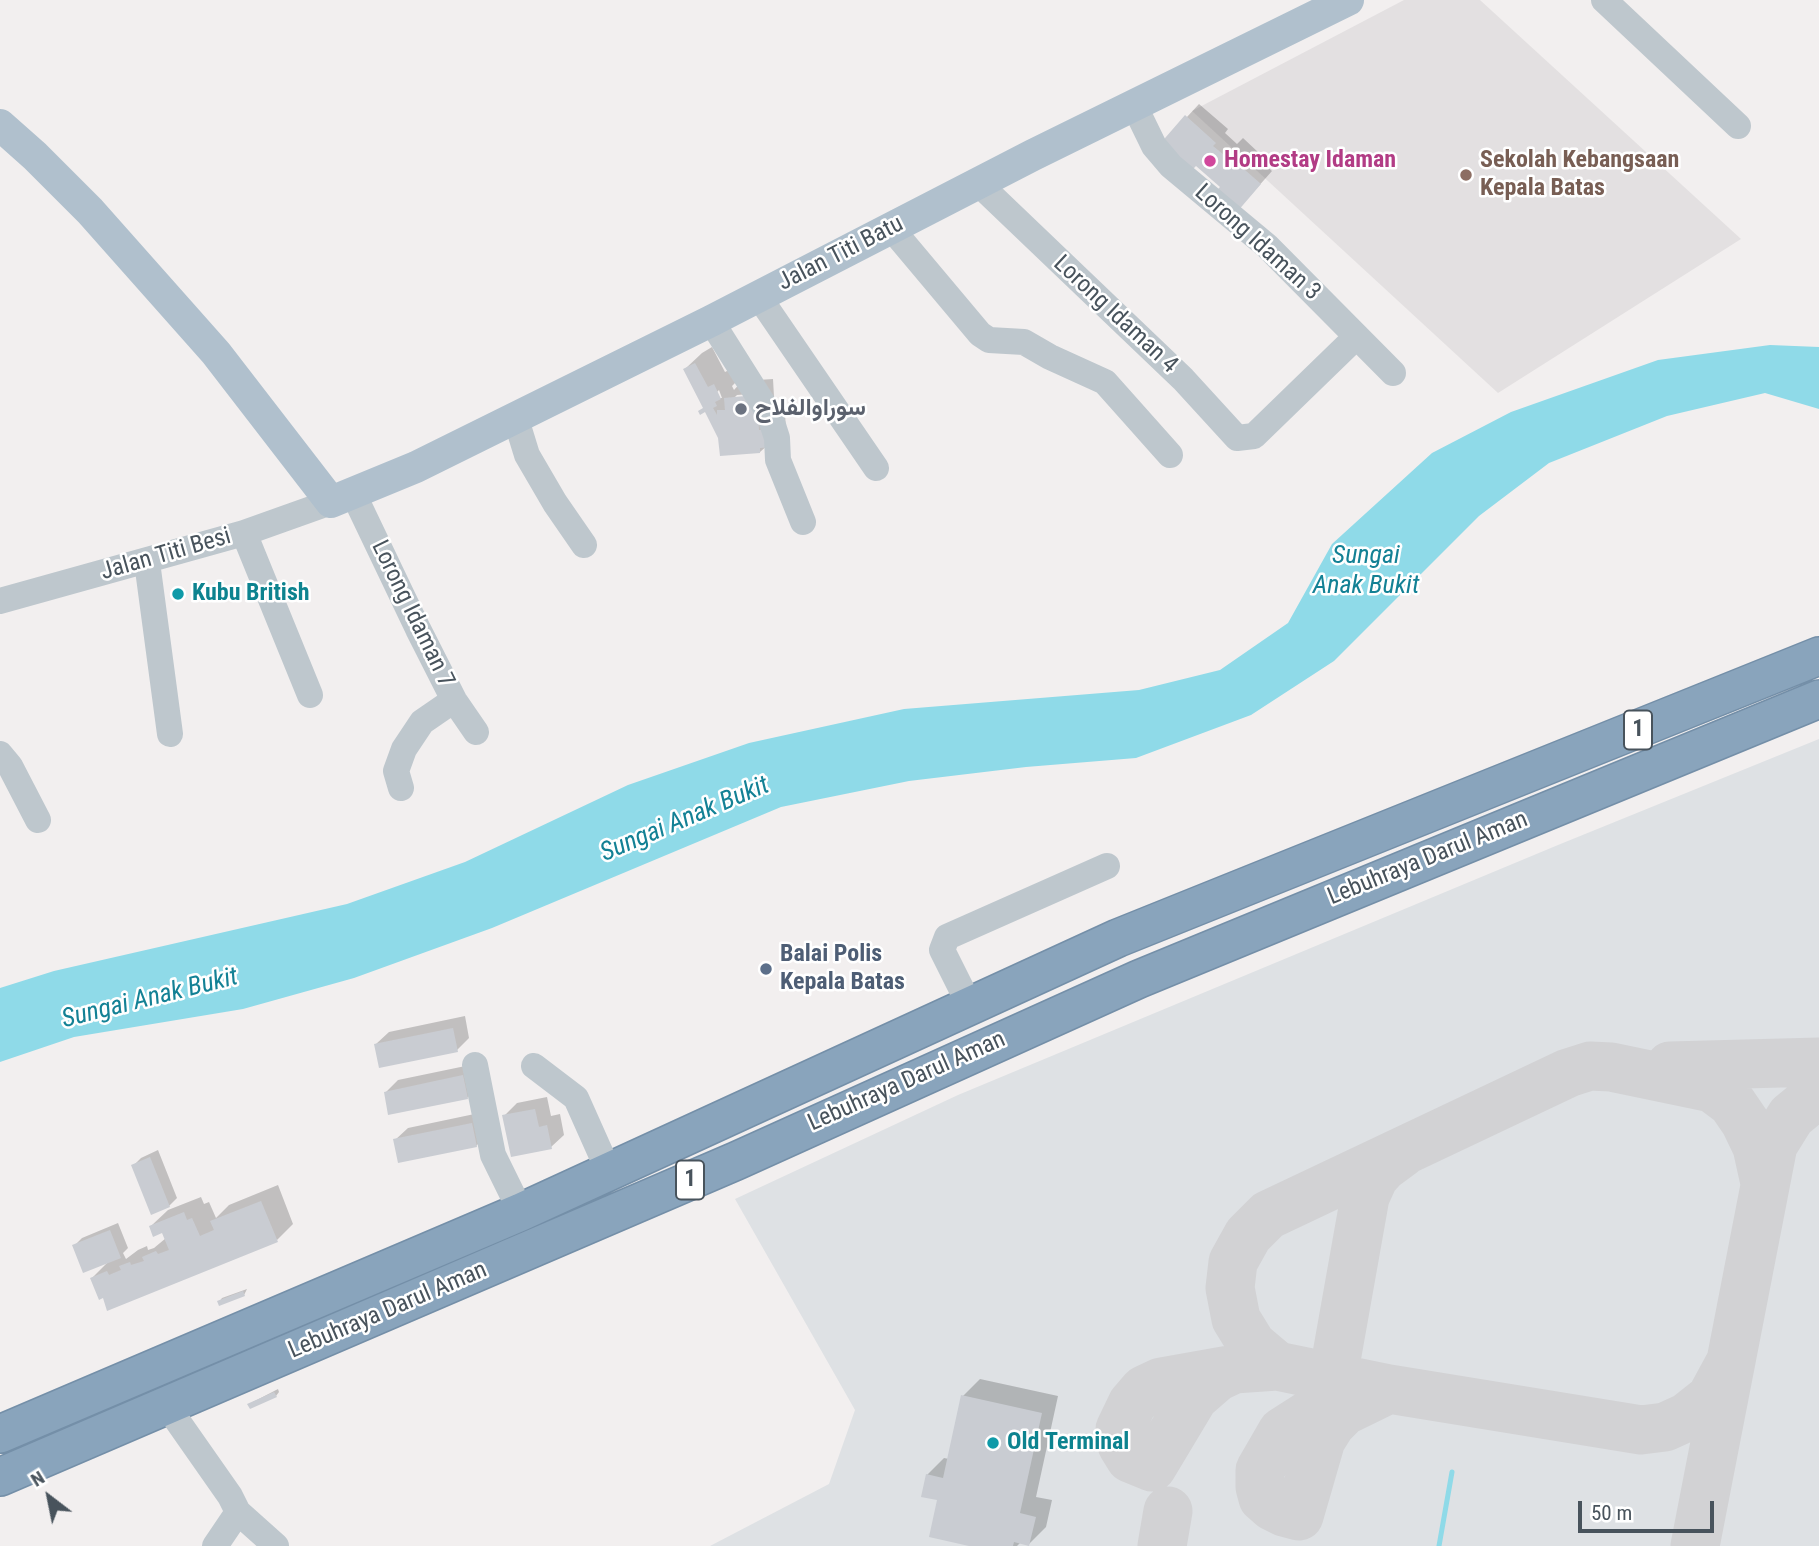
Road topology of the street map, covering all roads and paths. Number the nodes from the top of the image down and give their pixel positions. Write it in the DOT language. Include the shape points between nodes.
graph roads {
  1 [pos="1348,0"];
  2 [pos="1604,0"];
  3 [pos="1134,105"];
  4 [pos="0,125"];
  5 [pos="1738,126"];
  6 [pos="979,184"];
  7 [pos="891,228"];
  8 [pos="759,297"];
  9 [pos="711,321"];
  10 [pos="1356,337"];
  11 [pos="1393,373"];
  12 [pos="515,416"];
  13 [pos="1170,455"];
  14 [pos="876,468"];
  15 [pos="342,497"];
  16 [pos="803,522"];
  17 [pos="244,533"];
  18 [pos="584,545"];
  19 [pos="147,562"];
  20 [pos="0,601"];
  21 [pos="1819,656"];
  22 [pos="310,695"];
  23 [pos="1819,699"];
  24 [pos="454,700"];
  25 [pos="476,732"];
  26 [pos="170,734"];
  27 [pos="0,754"];
  28 [pos="1528,775"];
  29 [pos="401,788"];
  30 [pos="1544,812"];
  31 [pos="38,820"];
  32 [pos="1107,866"];
  33 [pos="1118,938"];
  34 [pos="1139,979"];
  35 [pos="970,1006"];
  36 [pos="475,1065"];
  37 [pos="534,1066"];
  38 [pos="609,1172"];
  39 [pos="521,1212"];
  40 [pos="167,1406"];
  41 [pos="0,1434"];
  42 [pos="0,1477"];
  43 [pos="238,1511"];
  44 [pos="215,1546"];
  45 [pos="276,1546"];
  1 -- 3 [label="main road, Jalan Titi Batu"];
  2 -- 5 [label="street"];
  3 -- 6 [label="main road, Jalan Titi Batu"];
  3 -- 10 [label="street, Lorong Idaman 3" via="1154,146 1171,166 1267,246"];
  4 -- 15 [label="main road" via="90,211"];
  6 -- 7 [label="main road, Jalan Titi Batu"];
  6 -- 10 [label="street, Lorong Idaman 4" via="1183,379 1237,438 1254,436"];
  7 -- 8 [label="main road, Jalan Titi Batu"];
  7 -- 13 [label="street" via="980,334 989,340 1024,342 1105,382"];
  8 -- 9 [label="main road, Jalan Titi Batu"];
  8 -- 14 [label="street"];
  9 -- 12 [label="main road, Jalan Titi Batu"];
  9 -- 16 [label="street" via="769,413 778,460"];
  10 -- 11 [label="street, Lorong Idaman 3"];
  12 -- 15 [label="main road, Jalan Titi Batu" via="416,467"];
  12 -- 18 [label="street" via="527,455"];
  15 -- 17 [label="street, Jalan Titi Besi"];
  15 -- 24 [label="street, Lorong Idaman 7" via="391,574"];
  17 -- 19 [label="street, Jalan Titi Besi"];
  17 -- 22 [label="street"];
  19 -- 20 [label="street, Jalan Titi Besi"];
  19 -- 26 [label="street"];
  21 -- 28 [label="highway, Lebuhraya Darul Aman / 1"];
  23 -- 30 [label="highway, Lebuhraya Darul Aman / 1"];
  24 -- 25 [label="street, Lorong Idaman 7"];
  24 -- 29 [label="street" via="422,722 404,749 396,771"];
  27 -- 31 [label="street"];
  28 -- 30 [label="highway"];
  28 -- 33 [label="highway, Lebuhraya Darul Aman / 1"];
  30 -- 34 [label="highway, Lebuhraya Darul Aman / 1"];
  32 -- 35 [label="street" via="947,937 942,950"];
  33 -- 34 [label="highway"];
  33 -- 35 [label="highway, Lebuhraya Darul Aman / 1"];
  34 -- 40 [label="highway, Lebuhraya Darul Aman / 1" via="736,1161"];
  35 -- 38 [label="highway, Lebuhraya Darul Aman / 1"];
  36 -- 39 [label="street" via="493,1155"];
  37 -- 38 [label="street" via="576,1098"];
  38 -- 39 [label="highway, Lebuhraya Darul Aman / 1"];
  39 -- 41 [label="highway, Lebuhraya Darul Aman / 1"];
  40 -- 42 [label="highway, Lebuhraya Darul Aman / 1"];
  40 -- 43 [label="street"];
  43 -- 44 [label="street"];
  43 -- 45 [label="street"];
}
